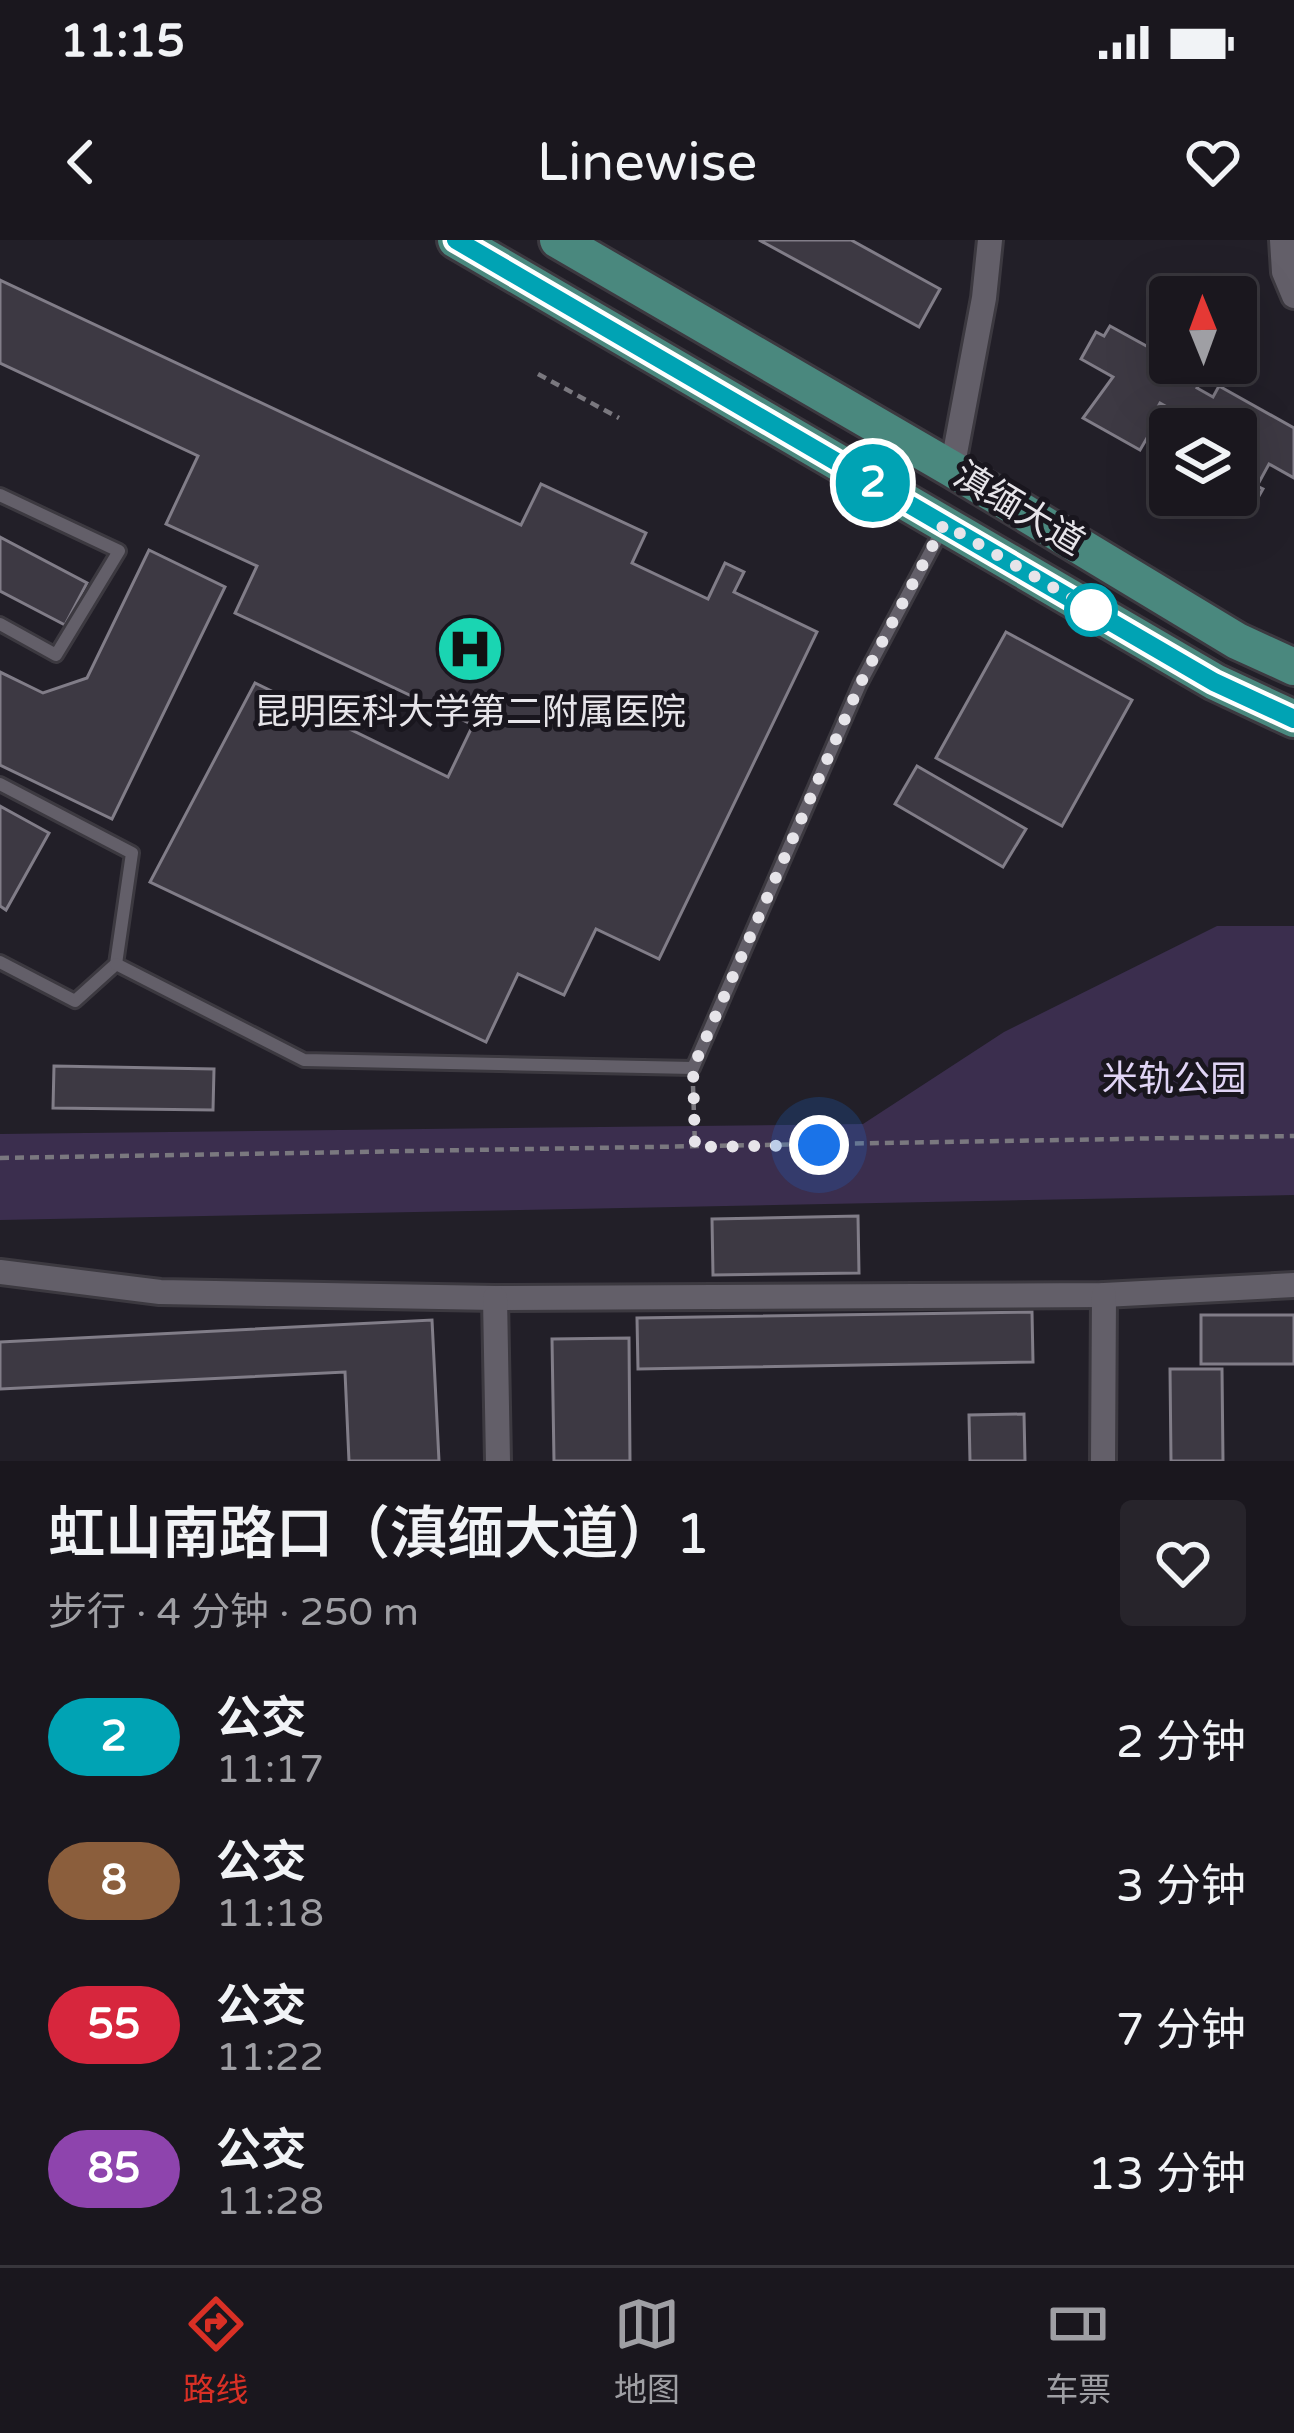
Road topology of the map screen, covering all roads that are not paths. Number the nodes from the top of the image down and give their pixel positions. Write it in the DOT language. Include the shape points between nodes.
graph roads {
  1 [pos="456,240"];
  2 [pos="558,240"];
  3 [pos="990,240"];
  4 [pos="1282,240"];
  5 [pos="1294,296"];
  6 [pos="952,469"];
  7 [pos="0,495"];
  8 [pos="944,524"];
  9 [pos="0,624"];
  10 [pos="1294,668"];
  11 [pos="1294,719"];
  12 [pos="0,784"];
  13 [pos="0,962"];
  14 [pos="116,964"];
  15 [pos="0,1272"];
  16 [pos="1292,1283"];
  17 [pos="1104,1295"];
  18 [pos="495,1298"];
  19 [pos="498,1461"];
  20 [pos="1103,1461"];
  1 -- 8 [label="main road, 滇缅大道"];
  2 -- 6 [label="main road, 滇缅大道"];
  3 -- 6 [label="street"];
  4 -- 5 [label="street"];
  6 -- 10 [label="main road, 滇缅大道"];
  7 -- 9 [label="lane" via="119,550 56,655"];
  8 -- 11 [label="main road, 滇缅大道" via="1214,682"];
  8 -- 14 [label="lane" via="860,684 693,1068 304,1060"];
  12 -- 14 [label="lane" via="132,853"];
  13 -- 14 [label="lane" via="75,1001"];
  15 -- 18 [label="street" via="160,1292"];
  16 -- 17 [label="street"];
  17 -- 18 [label="street"];
  17 -- 20 [label="street"];
  18 -- 19 [label="street"];
}
